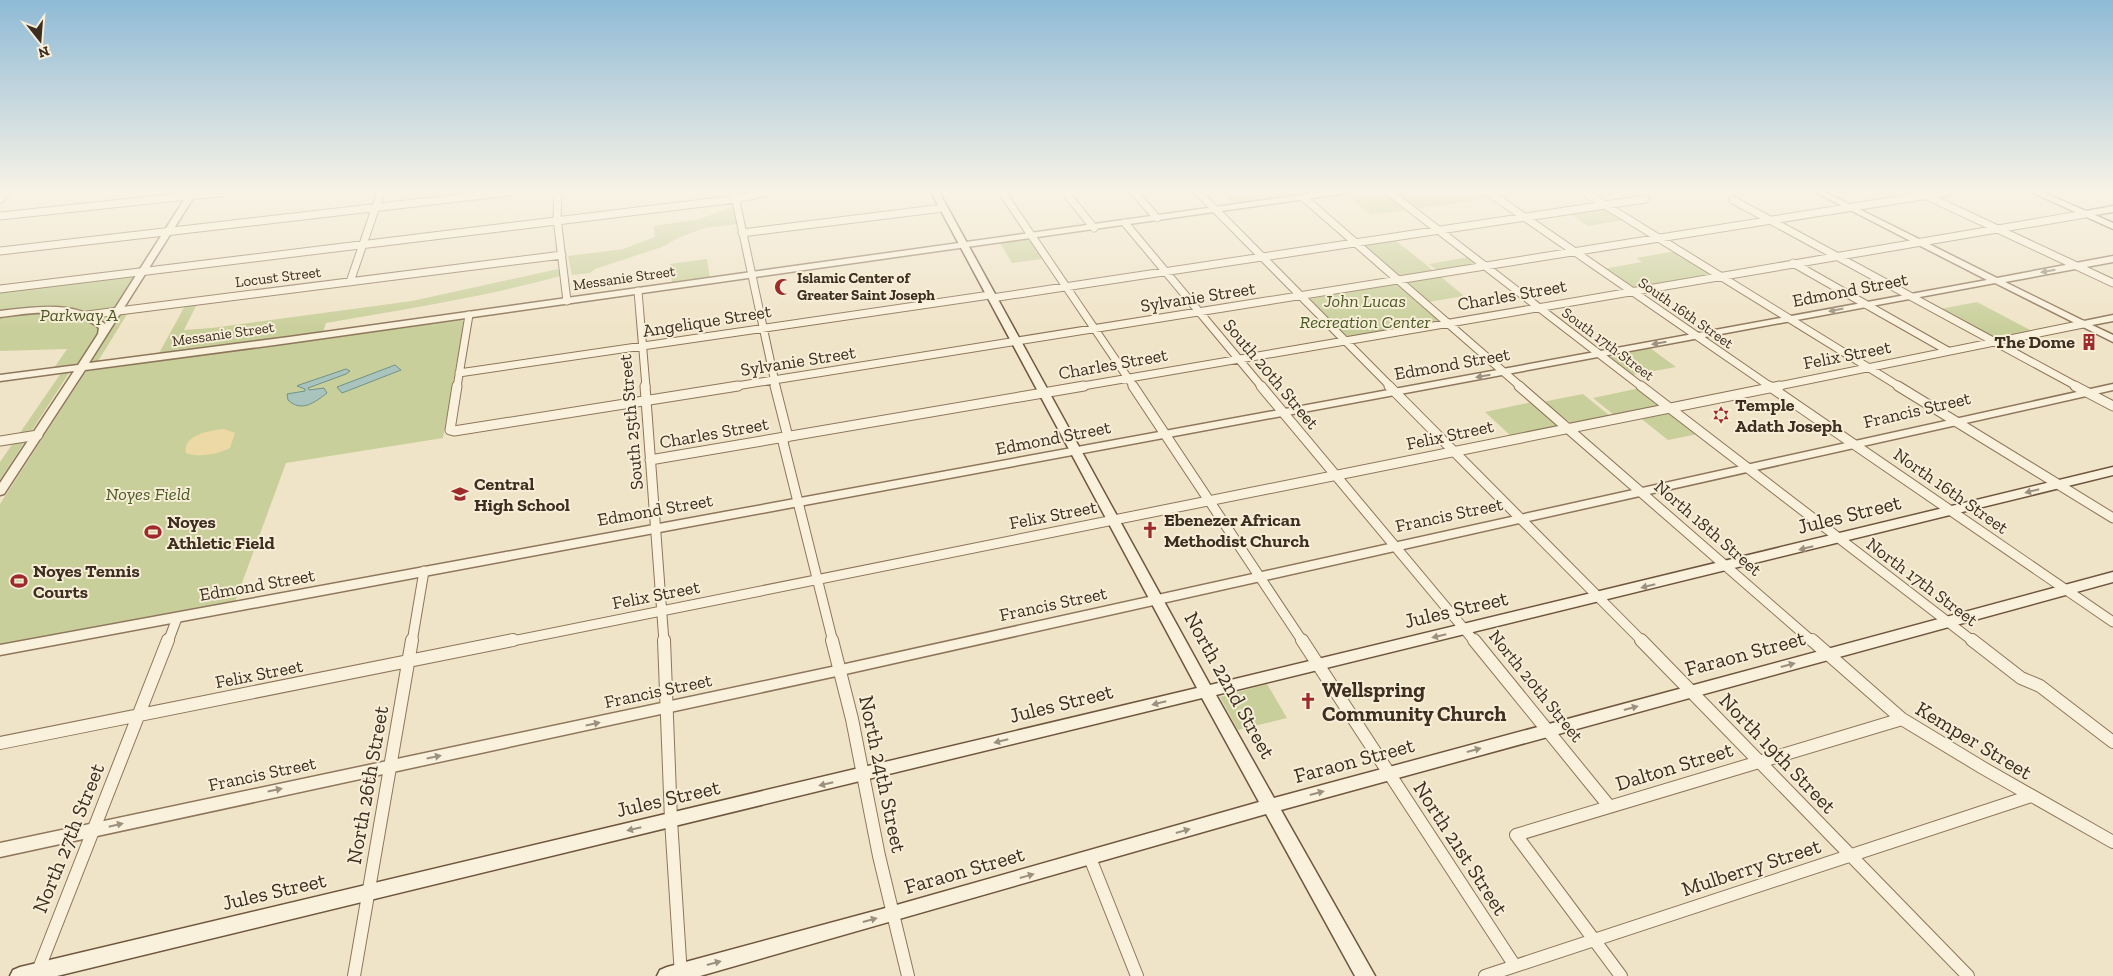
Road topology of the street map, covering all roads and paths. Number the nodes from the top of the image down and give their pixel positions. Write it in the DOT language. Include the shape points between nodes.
graph roads {
  1 [pos="119,238"];
  2 [pos="165,238"];
  3 [pos="365,238"];
  4 [pos="420,238"];
  5 [pos="560,238"];
  6 [pos="743,238"];
  7 [pos="959,238"];
  8 [pos="1021,238"];
  9 [pos="1032,238"];
  10 [pos="1137,238"];
  11 [pos="1244,238"];
  12 [pos="1349,238"];
  13 [pos="1385,238"];
  14 [pos="1448,238"];
  15 [pos="1553,238"];
  16 [pos="1659,238"];
  17 [pos="1662,238"];
  18 [pos="1803,238"];
  19 [pos="1910,238"];
  20 [pos="1943,238"];
  21 [pos="2016,238"];
  22 [pos="1354,242"];
  23 [pos="1919,242"];
  24 [pos="362,245"];
  25 [pos="964,246"];
  26 [pos="0,251"];
  27 [pos="1574,252"];
  28 [pos="562,256"];
  29 [pos="1262,256"];
  30 [pos="1838,256"];
  31 [pos="2113,259"];
  32 [pos="1794,264"];
  33 [pos="1485,266"];
  34 [pos="2076,266"];
  35 [pos="1164,270"];
  36 [pos="144,272"];
  37 [pos="752,276"];
  38 [pos="1720,276"];
  39 [pos="1398,280"];
  40 [pos="1996,280"];
  41 [pos="350,282"];
  42 [pos="2113,283"];
  43 [pos="1065,286"];
  44 [pos="0,289"];
  45 [pos="638,291"];
  46 [pos="1631,291"];
  47 [pos="991,296"];
  48 [pos="1301,296"];
  49 [pos="1911,296"];
  50 [pos="567,301"];
  51 [pos="1867,305"];
  52 [pos="1537,307"];
  53 [pos="118,311"];
  54 [pos="1200,312"];
  55 [pos="0,314"];
  56 [pos="86,315"];
  57 [pos="469,315"];
  58 [pos="2113,318"];
  59 [pos="1790,319"];
  60 [pos="1446,323"];
  61 [pos="2083,324"];
  62 [pos="764,328"];
  63 [pos="1094,329"];
  64 [pos="103,334"];
  65 [pos="1697,336"];
  66 [pos="2113,339"];
  67 [pos="1346,340"];
  68 [pos="1016,342"];
  69 [pos="1994,342"];
  70 [pos="641,347"];
  71 [pos="1948,351"];
  72 [pos="1599,354"];
  73 [pos="1239,359"];
  74 [pos="1868,367"];
  75 [pos="81,368"];
  76 [pos="1503,372"];
  77 [pos="459,374"];
  78 [pos="0,378"];
  79 [pos="1126,378"];
  80 [pos="774,380"];
  81 [pos="1771,387"];
  82 [pos="2113,387"];
  83 [pos="1397,392"];
  84 [pos="2088,392"];
  85 [pos="1043,393"];
  86 [pos="646,401"];
  87 [pos="2113,406"];
  88 [pos="1667,407"];
  89 [pos="1284,413"];
  90 [pos="1954,421"];
  91 [pos="1566,427"];
  92 [pos="1165,435"];
  93 [pos="38,436"];
  94 [pos="785,437"];
  95 [pos="0,441"];
  96 [pos="1853,444"];
  97 [pos="1076,451"];
  98 [pos="1455,451"];
  99 [pos="650,460"];
  100 [pos="1747,468"];
  101 [pos="2113,471"];
  102 [pos="1336,475"];
  103 [pos="2058,485"];
  104 [pos="0,492"];
  105 [pos="1640,492"];
  106 [pos="1211,501"];
  107 [pos="799,502"];
  108 [pos="1952,512"];
  109 [pos="2113,518"];
  110 [pos="1522,519"];
  111 [pos="1114,520"];
  112 [pos="656,528"];
  113 [pos="1839,540"];
  114 [pos="1395,546"];
  115 [pos="1727,567"];
  116 [pos="424,571"];
  117 [pos="1259,577"];
  118 [pos="2113,577"];
  119 [pos="819,580"];
  120 [pos="2066,590"];
  121 [pos="1600,598"];
  122 [pos="1158,600"];
  123 [pos="663,610"];
  124 [pos="177,618"];
  125 [pos="1948,622"];
  126 [pos="2113,622"];
  127 [pos="1466,630"];
  128 [pos="0,650"];
  129 [pos="1828,654"];
  130 [pos="408,660"];
  131 [pos="1316,664"];
  132 [pos="841,670"];
  133 [pos="1206,691"];
  134 [pos="1692,691"];
  135 [pos="667,708"];
  136 [pos="138,715"];
  137 [pos="1902,719"];
  138 [pos="1548,730"];
  139 [pos="2113,742"];
  140 [pos="0,743"];
  141 [pos="1760,761"];
  142 [pos="390,766"];
  143 [pos="1388,774"];
  144 [pos="863,775"];
  145 [pos="2031,796"];
  146 [pos="1270,806"];
  147 [pos="1609,806"];
  148 [pos="671,820"];
  149 [pos="93,830"];
  150 [pos="2113,842"];
  151 [pos="0,850"];
  152 [pos="1851,855"];
  153 [pos="1090,858"];
  154 [pos="369,892"];
  155 [pos="893,914"];
  156 [pos="1594,939"];
  157 [pos="1515,966"];
  158 [pos="37,974"];
  159 [pos="676,975"];
  160 [pos="20,976"];
  161 [pos="354,976"];
  162 [pos="908,976"];
  163 [pos="1137,976"];
  164 [pos="1365,976"];
  165 [pos="1485,976"];
  166 [pos="1621,976"];
  167 [pos="1968,976"];
  1 -- 26 [label="street"];
  2 -- 36 [label="street"];
  3 -- 24 [label="street"];
  4 -- 24 [label="street"];
  5 -- 28 [label="street"];
  6 -- 37 [label="street, North 24th Street"];
  7 -- 25 [label="main road, North 22nd Street"];
  8 -- 25 [label="street, Messanie Street"];
  9 -- 43 [label="street, North 21st Street"];
  10 -- 35 [label="street, South 20th Street"];
  11 -- 29 [label="street, North 19th Street"];
  12 -- 22 [label="street"];
  13 -- 22 [label="street, Angelique Street"];
  14 -- 33 [label="street, South 17th Street"];
  15 -- 27 [label="street, South 16th Street"];
  16 -- 17 [label="street, Sylvanie Street"];
  16 -- 27 [label="street, Sylvanie Street"];
  16 -- 38 [label="street"];
  18 -- 30 [label="street"];
  19 -- 23 [label="street"];
  20 -- 23 [label="street, Charles Street"];
  21 -- 34 [label="street"];
  22 -- 29 [label="street, Angelique Street"];
  22 -- 39 [label="street"];
  23 -- 30 [label="street, Charles Street"];
  23 -- 40 [label="street"];
  24 -- 36 [label="street"];
  24 -- 41 [label="street"];
  25 -- 37 [label="street, Messanie Street"];
  25 -- 47 [label="main road, North 22nd Street"];
  27 -- 33 [label="street, Sylvanie Street"];
  27 -- 46 [label="street, South 16th Street"];
  28 -- 41 [label="street, Locust Street"];
  28 -- 50 [label="street"];
  29 -- 35 [label="street, Angelique Street"];
  29 -- 48 [label="street, North 19th Street"];
  30 -- 32 [label="street, Charles Street"];
  30 -- 49 [label="street"];
  31 -- 34 [label="street, Edmond Street"];
  32 -- 38 [label="street, Charles Street"];
  32 -- 51 [label="street"];
  33 -- 39 [label="street, Sylvanie Street"];
  33 -- 52 [label="street, South 17th Street"];
  34 -- 40 [label="street, Edmond Street, one-way"];
  34 -- 42 [label="street"];
  35 -- 43 [label="street, Angelique Street"];
  35 -- 54 [label="street, South 20th Street"];
  36 -- 44 [label="street"];
  36 -- 53 [label="street"];
  37 -- 45 [label="street, Messanie Street"];
  37 -- 62 [label="street, North 24th Street"];
  38 -- 46 [label="street, Charles Street"];
  38 -- 59 [label="street"];
  39 -- 48 [label="street, Sylvanie Street"];
  39 -- 60 [label="street"];
  40 -- 49 [label="street, Edmond Street"];
  40 -- 61 [label="street"];
  41 -- 53 [label="street, Locust Street"];
  43 -- 47 [label="street, Angelique Street"];
  43 -- 63 [label="street, North 21st Street"];
  45 -- 50 [label="street, Messanie Street"];
  45 -- 70 [label="street, South 25th Street"];
  46 -- 52 [label="street, Charles Street"];
  46 -- 65 [label="street, South 16th Street"];
  47 -- 62 [label="street, Angelique Street"];
  47 -- 68 [label="main road, North 22nd Street"];
  48 -- 54 [label="street, Sylvanie Street"];
  48 -- 67 [label="street, North 19th Street"];
  49 -- 51 [label="street, Edmond Street"];
  49 -- 69 [label="street"];
  50 -- 57 [label="street, Messanie Street"];
  51 -- 59 [label="street, Edmond Street, one-way"];
  51 -- 71 [label="street"];
  52 -- 60 [label="street, Charles Street"];
  52 -- 72 [label="street, South 17th Street"];
  53 -- 56 [label="street, Locust Street"];
  53 -- 64 [label="street"];
  54 -- 63 [label="street, Sylvanie Street"];
  54 -- 73 [label="street, South 20th Street"];
  55 -- 56 [label="street" via="56,310"];
  56 -- 64 [label="street" via="104,327"];
  57 -- 75 [label="street, Messanie Street"];
  57 -- 77 [label="street"];
  58 -- 61 [label="street, Felix Street"];
  59 -- 65 [label="street, Edmond Street"];
  59 -- 74 [label="street"];
  60 -- 67 [label="street, Charles Street"];
  60 -- 76 [label="street"];
  61 -- 66 [label="street"];
  61 -- 69 [label="street, Felix Street"];
  62 -- 70 [label="street, Angelique Street"];
  62 -- 80 [label="street, North 24th Street"];
  63 -- 68 [label="street, Sylvanie Street"];
  63 -- 79 [label="street, North 21st Street"];
  64 -- 75 [label="street"];
  65 -- 72 [label="street, Edmond Street, one-way"];
  65 -- 81 [label="street, South 16th Street"];
  67 -- 73 [label="street, Charles Street"];
  67 -- 83 [label="street, North 19th Street"];
  68 -- 80 [label="street, Sylvanie Street"];
  68 -- 85 [label="main road, North 22nd Street"];
  69 -- 71 [label="street, Felix Street"];
  69 -- 84 [label="street"];
  70 -- 77 [label="street, Angelique Street"];
  70 -- 86 [label="street, South 25th Street"];
  71 -- 74 [label="street, Felix Street"];
  72 -- 76 [label="street, Edmond Street"];
  72 -- 88 [label="street, South 17th Street"];
  73 -- 79 [label="street, Charles Street"];
  73 -- 89 [label="street, South 20th Street"];
  74 -- 81 [label="street, Felix Street"];
  74 -- 90 [label="street"];
  75 -- 78 [label="street, Messanie Street"];
  75 -- 93 [label="street"];
  76 -- 83 [label="street, Edmond Street, one-way"];
  76 -- 91 [label="street"];
  77 -- 86 [label="street, Sylvanie Street" via="450,430 454,431"];
  79 -- 85 [label="street, Charles Street"];
  79 -- 92 [label="street, North 21st Street"];
  80 -- 86 [label="street, Sylvanie Street"];
  80 -- 94 [label="street, North 24th Street"];
  81 -- 88 [label="street, Felix Street"];
  81 -- 96 [label="street, North 16th Street"];
  82 -- 84 [label="street, Francis Street"];
  83 -- 89 [label="street, Edmond Street"];
  83 -- 98 [label="street, North 19th Street"];
  84 -- 87 [label="street"];
  84 -- 90 [label="street, Francis Street"];
  85 -- 94 [label="street, Charles Street"];
  85 -- 97 [label="main road, North 22nd Street"];
  86 -- 99 [label="street, South 25th Street"];
  88 -- 91 [label="street, Felix Street"];
  88 -- 100 [label="street, North 17th Street"];
  89 -- 92 [label="street, Edmond Street"];
  89 -- 102 [label="street, South 20th Street"];
  90 -- 96 [label="street, Francis Street"];
  90 -- 103 [label="street"];
  91 -- 98 [label="street, Felix Street"];
  91 -- 105 [label="street, North 18th Street"];
  92 -- 97 [label="street, Edmond Street"];
  92 -- 106 [label="street, North 21st Street"];
  93 -- 95 [label="street"];
  93 -- 104 [label="street"];
  94 -- 99 [label="street, Charles Street"];
  94 -- 107 [label="street, North 24th Street"];
  96 -- 100 [label="street, Francis Street"];
  96 -- 108 [label="street, North 16th Street"];
  97 -- 107 [label="street, Edmond Street"];
  97 -- 111 [label="main road, North 22nd Street"];
  98 -- 102 [label="street, Felix Street"];
  98 -- 110 [label="street, North 19th Street"];
  99 -- 112 [label="street, South 25th Street"];
  100 -- 105 [label="street, Francis Street"];
  100 -- 113 [label="street, North 17th Street"];
  101 -- 103 [label="main road, Jules Street"];
  102 -- 106 [label="street, Felix Street"];
  102 -- 114 [label="street, North 20th Street"];
  103 -- 108 [label="main road, Jules Street, one-way"];
  103 -- 109 [label="street"];
  105 -- 110 [label="street, Francis Street"];
  105 -- 115 [label="street, North 18th Street"];
  106 -- 111 [label="street, Felix Street"];
  106 -- 117 [label="street, North 21st Street"];
  107 -- 112 [label="street, Edmond Street"];
  107 -- 119 [label="street, North 24th Street"];
  108 -- 113 [label="main road, Jules Street"];
  108 -- 120 [label="street, North 16th Street"];
  110 -- 114 [label="street, Francis Street"];
  110 -- 121 [label="street, North 19th Street"];
  111 -- 119 [label="street, Felix Street"];
  111 -- 122 [label="main road, North 22nd Street"];
  112 -- 116 [label="street, Edmond Street"];
  112 -- 123 [label="street, South 25th Street"];
  113 -- 115 [label="main road, Jules Street, one-way"];
  113 -- 125 [label="street, North 17th Street"];
  114 -- 117 [label="street, Francis Street"];
  114 -- 127 [label="street, North 20th Street"];
  115 -- 121 [label="main road, Jules Street, one-way"];
  115 -- 129 [label="street, North 18th Street"];
  116 -- 124 [label="street, Edmond Street"];
  116 -- 130 [label="street, North 26th Street"];
  117 -- 122 [label="street, Francis Street"];
  117 -- 131 [label="street, North 21st Street"];
  118 -- 120 [label="main road, Faraon Street"];
  119 -- 123 [label="street, Felix Street"];
  119 -- 132 [label="street, North 24th Street"];
  120 -- 125 [label="main road, Faraon Street"];
  120 -- 126 [label="street, North 16th Street"];
  121 -- 127 [label="main road, Jules Street"];
  121 -- 134 [label="street, North 19th Street"];
  122 -- 132 [label="street, Francis Street"];
  122 -- 133 [label="main road, North 22nd Street"];
  123 -- 130 [label="street, Felix Street"];
  123 -- 135 [label="street, South 25th Street"];
  124 -- 128 [label="street, Edmond Street"];
  124 -- 136 [label="street, North 27th Street"];
  125 -- 129 [label="main road, Faraon Street"];
  125 -- 139 [label="street, North 17th Street"];
  127 -- 131 [label="main road, Jules Street, one-way"];
  127 -- 138 [label="street, North 20th Street"];
  134 -- 129 [label="main road, Faraon Street, one-way"];
  129 -- 137 [label="street, Kemper Street"];
  130 -- 136 [label="street, Felix Street"];
  130 -- 142 [label="street, North 26th Street"];
  131 -- 133 [label="main road, Jules Street"];
  131 -- 143 [label="street, North 21st Street"];
  132 -- 135 [label="street, Francis Street"];
  132 -- 144 [label="street, North 24th Street"];
  133 -- 144 [label="main road, Jules Street, one-way"];
  133 -- 146 [label="main road, North 22nd Street"];
  138 -- 134 [label="main road, Faraon Street, one-way"];
  134 -- 141 [label="street, North 19th Street"];
  142 -- 135 [label="street, Francis Street, one-way"];
  135 -- 148 [label="street, South 25th Street"];
  136 -- 140 [label="street, Felix Street"];
  136 -- 149 [label="street, North 27th Street"];
  137 -- 141 [label="street, Dalton Street"];
  137 -- 145 [label="street, Kemper Street"];
  143 -- 138 [label="main road, Faraon Street, one-way"];
  138 -- 147 [label="street, North 20th Street"];
  141 -- 147 [label="street, Dalton Street"];
  141 -- 152 [label="street, North 19th Street"];
  149 -- 142 [label="street, Francis Street, one-way"];
  142 -- 154 [label="street, North 26th Street"];
  146 -- 143 [label="main road, Faraon Street, one-way"];
  143 -- 157 [label="street, North 21st Street"];
  144 -- 148 [label="main road, Jules Street, one-way"];
  144 -- 155 [label="street, North 24th Street"];
  145 -- 150 [label="street, Kemper Street"];
  145 -- 152 [label="street, Mulberry Street"];
  153 -- 146 [label="main road, Faraon Street, one-way"];
  146 -- 164 [label="main road, North 22nd Street"];
  147 -- 156 [label="street, Dalton Street" via="1516,834"];
  148 -- 154 [label="main road, Jules Street, one-way"];
  148 -- 159 [label="street, South 25th Street"];
  149 -- 151 [label="street, Francis Street"];
  149 -- 158 [label="street, North 27th Street"];
  152 -- 156 [label="street, Mulberry Street"];
  152 -- 167 [label="street, North 19th Street"];
  155 -- 153 [label="main road, Faraon Street, one-way"];
  153 -- 163 [label="street"];
  154 -- 158 [label="main road, Jules Street"];
  154 -- 161 [label="street, North 26th Street"];
  159 -- 155 [label="main road, Faraon Street, one-way"];
  155 -- 162 [label="street, North 24th Street"];
  156 -- 157 [label="street, Mulberry Street"];
  156 -- 166 [label="street"];
  157 -- 165 [label="street, Mulberry Street"];
  158 -- 160 [label="main road, Jules Street"];
}
